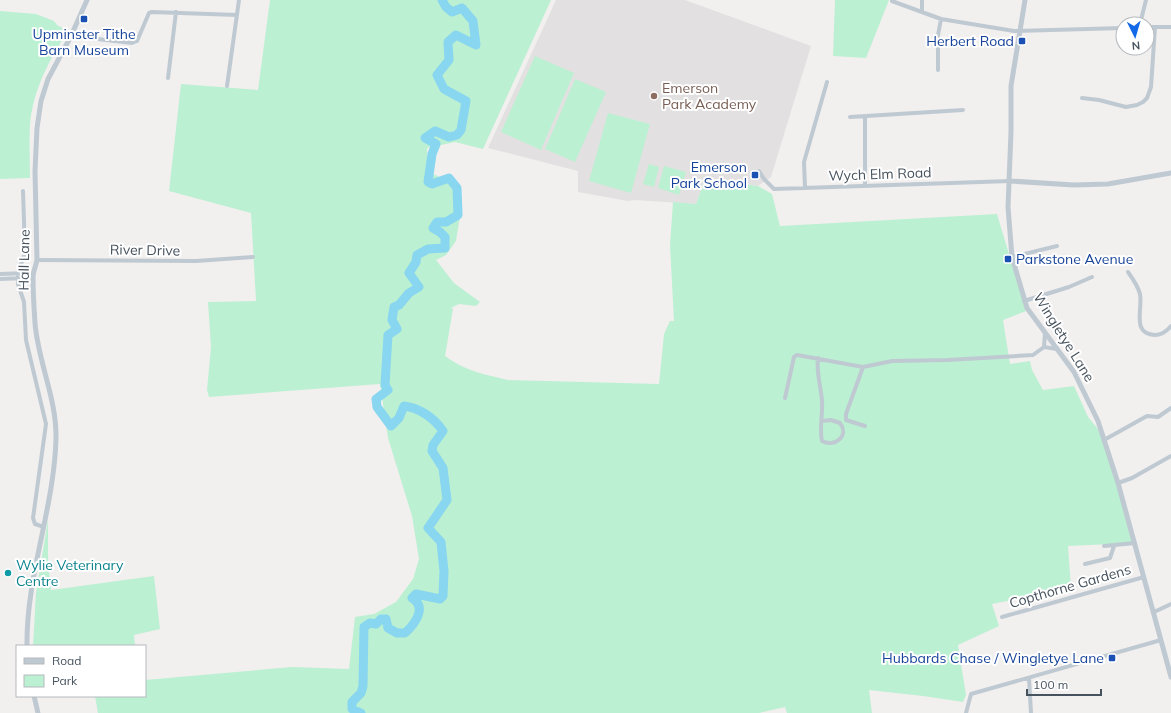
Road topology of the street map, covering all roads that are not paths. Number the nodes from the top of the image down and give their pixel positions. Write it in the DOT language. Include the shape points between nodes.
graph roads {
  1 [pos="87,0"];
  2 [pos="239,0"];
  3 [pos="922,0"];
  4 [pos="1025,0"];
  5 [pos="1146,0"];
  6 [pos="892,1"];
  7 [pos="922,11"];
  8 [pos="176,12"];
  9 [pos="237,15"];
  10 [pos="1142,16"];
  11 [pos="941,19"];
  12 [pos="1155,27"];
  13 [pos="1171,27"];
  14 [pos="1115,28"];
  15 [pos="1020,30"];
  16 [pos="71,36"];
  17 [pos="1153,56"];
  18 [pos="938,70"];
  19 [pos="168,78"];
  20 [pos="827,82"];
  21 [pos="227,86"];
  22 [pos="1082,98"];
  23 [pos="963,110"];
  24 [pos="850,116"];
  25 [pos="866,116"];
  26 [pos="760,171"];
  27 [pos="1171,173"];
  28 [pos="1010,181"];
  29 [pos="865,185"];
  30 [pos="805,188"];
  31 [pos="23,191"];
  32 [pos="1057,246"];
  33 [pos="254,257"];
  34 [pos="1012,257"];
  35 [pos="37,260"];
  36 [pos="1128,272"];
  37 [pos="18,273"];
  38 [pos="0,274"];
  39 [pos="33,276"];
  40 [pos="1092,277"];
  41 [pos="0,279"];
  42 [pos="18,279"];
  43 [pos="1024,301"];
  44 [pos="1171,326"];
  45 [pos="1045,333"];
  46 [pos="1044,347"];
  47 [pos="1057,349"];
  48 [pos="818,358"];
  49 [pos="863,367"];
  50 [pos="785,398"];
  51 [pos="1171,408"];
  52 [pos="822,421"];
  53 [pos="865,426"];
  54 [pos="1104,440"];
  55 [pos="1171,456"];
  56 [pos="1118,483"];
  57 [pos="44,527"];
  58 [pos="1135,543"];
  59 [pos="1104,546"];
  60 [pos="1114,546"];
  61 [pos="1084,564"];
  62 [pos="1144,577"];
  63 [pos="1171,604"];
  64 [pos="1154,612"];
  65 [pos="1002,617"];
  66 [pos="1161,640"];
  67 [pos="27,645"];
  68 [pos="1171,677"];
  69 [pos="1029,678"];
  70 [pos="34,697"];
  71 [pos="38,713"];
  72 [pos="966,713"];
  73 [pos="1031,713"];
  1 -- 16 [label="street, Hall Lane"];
  2 -- 9 [label="street"];
  3 -- 7 [label="street"];
  4 -- 15 [label="street, Wingletye Lane"];
  5 -- 10 [label="street"];
  6 -- 7 [label="street"];
  7 -- 11 [label="street"];
  8 -- 9 [label="street"];
  8 -- 16 [label="street" via="148,14 137,41 132,43"];
  8 -- 19 [label="street"];
  9 -- 21 [label="street"];
  11 -- 15 [label="street"];
  11 -- 18 [label="street" via="938,35"];
  12 -- 13 [label="street"];
  14 -- 15 [label="street"];
  15 -- 28 [label="street, Wingletye Lane" via="1011,86"];
  16 -- 35 [label="street, Hall Lane" via="48,79 41,101 37,128"];
  17 -- 22 [label="street" via="1151,87 1147,98 1137,105 1126,107"];
  20 -- 30 [label="street" via="804,162"];
  23 -- 25 [label="street"];
  24 -- 25 [label="street"];
  25 -- 29 [label="street"];
  26 -- 30 [label="street, Wych Elm Road" via="774,189"];
  27 -- 28 [label="street" via="1108,184"];
  28 -- 29 [label="street, Wych Elm Road"];
  28 -- 34 [label="street, Wingletye Lane" via="1008,207"];
  29 -- 30 [label="street, Wych Elm Road"];
  31 -- 37 [label="street, Hall Lane" via="25,253"];
  32 -- 34 [label="street"];
  33 -- 35 [label="street, River Drive" via="196,262"];
  34 -- 43 [label="street, Wingletye Lane"];
  35 -- 39 [label="street, Hall Lane"];
  36 -- 44 [label="street" via="1140,293 1141,328 1148,334 1157,335 1167,331"];
  37 -- 38 [label="street"];
  37 -- 39 [label="street"];
  37 -- 42 [label="street, Hall Lane"];
  39 -- 42 [label="street"];
  39 -- 57 [label="street, Hall Lane" via="35,323 56,436 55,463"];
  40 -- 43 [label="street"];
  41 -- 42 [label="street"];
  42 -- 57 [label="street, Hall Lane" via="24,302 26,340 46,424 33,518 35,524"];
  43 -- 45 [label="street, Wingletye Lane"];
  45 -- 46 [label="street"];
  45 -- 47 [label="street, Wingletye Lane"];
  46 -- 47 [label="street"];
  46 -- 49 [label="street" via="1033,355 892,361"];
  47 -- 54 [label="street, Wingletye Lane" via="1074,372 1089,401"];
  48 -- 49 [label="street"];
  48 -- 50 [label="street" via="796,355 794,357"];
  48 -- 52 [label="street"];
  49 -- 53 [label="street" via="846,420"];
  51 -- 54 [label="street" via="1158,417 1147,416"];
  52 -- 52 [label="street" via="822,441 827,444 841,439 843,432 840,423"];
  54 -- 56 [label="street, Wingletye Lane"];
  55 -- 56 [label="street"];
  56 -- 58 [label="street, Wingletye Lane"];
  57 -- 67 [label="street, Hall Lane" via="31,594"];
  58 -- 60 [label="street"];
  58 -- 62 [label="street, Wingletye Lane"];
  59 -- 60 [label="street"];
  60 -- 61 [label="street" via="1110,558"];
  62 -- 64 [label="street, Wingletye Lane"];
  62 -- 65 [label="street, Copthorne Gardens"];
  63 -- 64 [label="street"];
  64 -- 66 [label="street, Wingletye Lane"];
  66 -- 68 [label="street, Wingletye Lane"];
  66 -- 69 [label="street"];
  69 -- 72 [label="street" via="971,694"];
  69 -- 73 [label="street"];
  70 -- 71 [label="street"];
}
